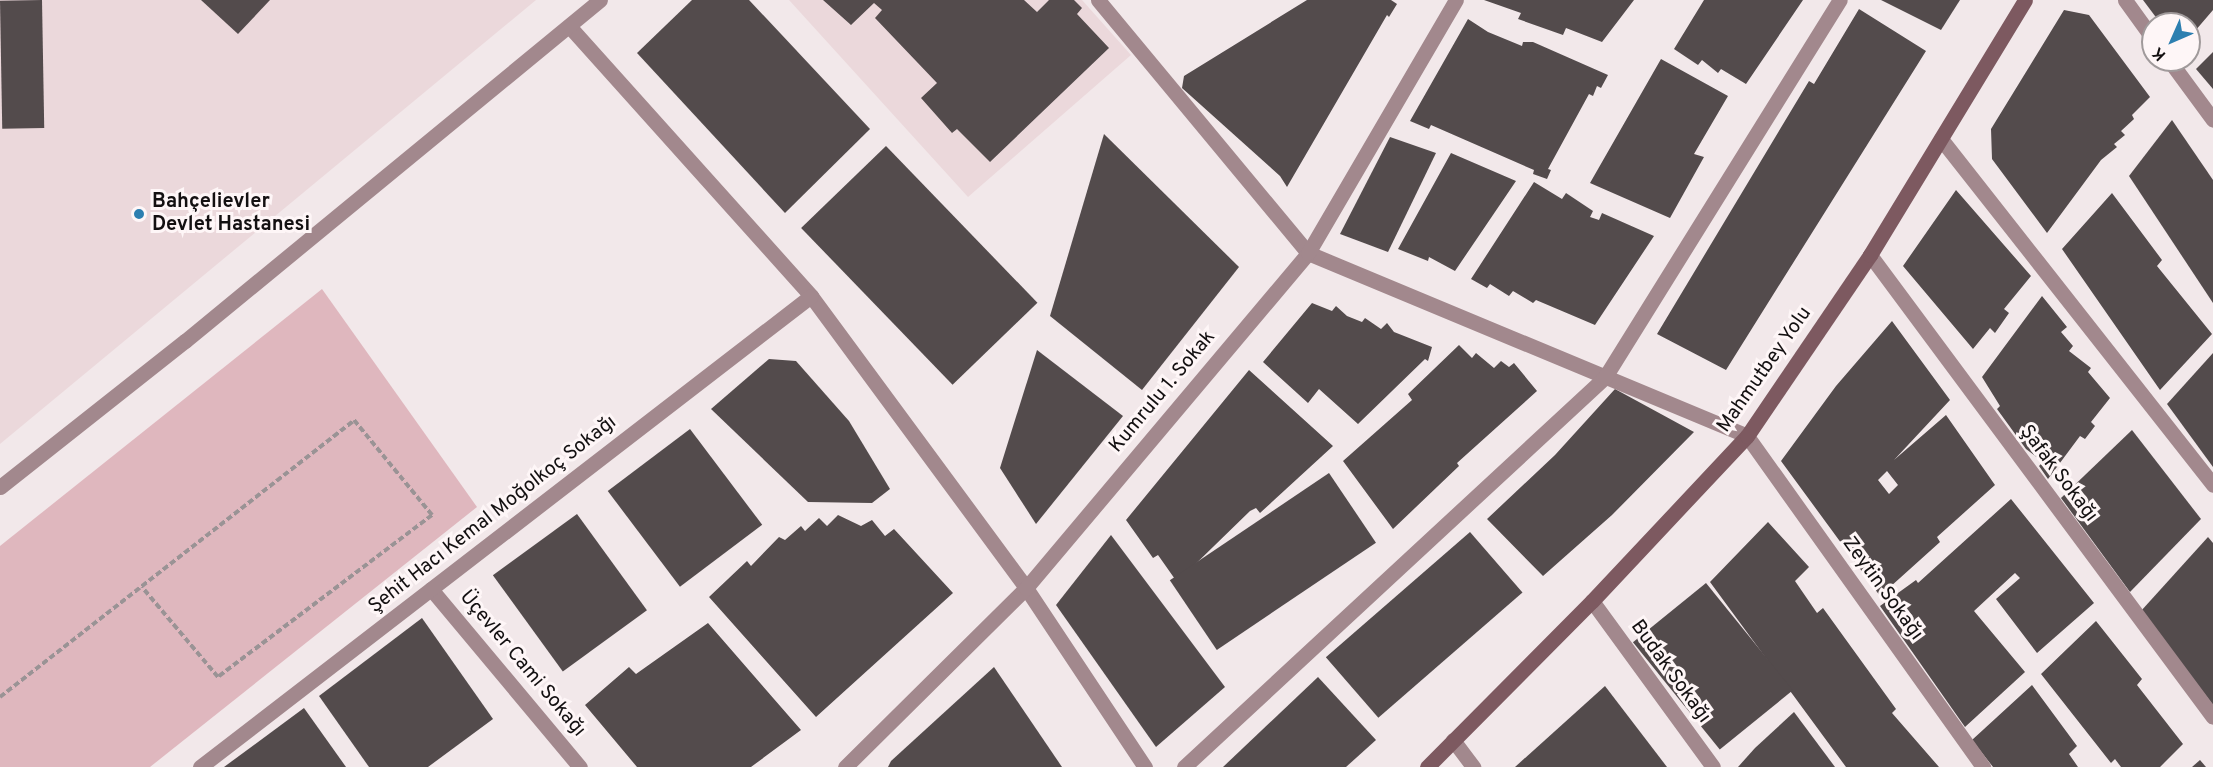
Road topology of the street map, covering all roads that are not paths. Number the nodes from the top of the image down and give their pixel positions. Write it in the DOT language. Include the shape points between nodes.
graph roads {
  1 [pos="600,0"];
  2 [pos="1098,0"];
  3 [pos="1456,0"];
  4 [pos="1840,0"];
  5 [pos="2025,0"];
  6 [pos="2125,0"];
  7 [pos="2141,22"];
  8 [pos="569,26"];
  9 [pos="2178,72"];
  10 [pos="2213,120"];
  11 [pos="1941,139"];
  12 [pos="1308,253"];
  13 [pos="1870,255"];
  14 [pos="811,296"];
  15 [pos="1605,377"];
  16 [pos="1747,436"];
  17 [pos="2213,485"];
  18 [pos="0,487"];
  19 [pos="1026,588"];
  20 [pos="431,589"];
  21 [pos="1592,601"];
  22 [pos="2213,717"];
  23 [pos="1453,740"];
  24 [pos="200,767"];
  25 [pos="580,767"];
  26 [pos="845,767"];
  27 [pos="1144,767"];
  28 [pos="1184,767"];
  29 [pos="1426,767"];
  30 [pos="1473,767"];
  31 [pos="1713,767"];
  32 [pos="1983,767"];
  1 -- 8 [label="street"];
  2 -- 12 [label="street"];
  3 -- 12 [label="street, Kumrulu 1. Sokak"];
  4 -- 15 [label="street"];
  5 -- 11 [label="main road, Mahmutbey Yolu"];
  6 -- 7 [label="street"];
  8 -- 14 [label="street"];
  8 -- 18 [label="street"];
  9 -- 10 [label="street"];
  11 -- 13 [label="main road, Mahmutbey Yolu"];
  11 -- 17 [label="street"];
  12 -- 15 [label="street"];
  12 -- 19 [label="street, Kumrulu 1. Sokak"];
  13 -- 16 [label="main road, Mahmutbey Yolu"];
  13 -- 22 [label="street, Şafak Sokağı"];
  14 -- 19 [label="street"];
  14 -- 20 [label="street, Şehit Hacı Kemal Moğolkoç Sokağı"];
  15 -- 16 [label="street"];
  15 -- 28 [label="street"];
  16 -- 21 [label="main road, Mahmutbey Yolu"];
  16 -- 32 [label="street, Zeytin Sokağı"];
  19 -- 26 [label="street, Kumrulu 1. Sokak"];
  19 -- 27 [label="street"];
  20 -- 24 [label="street, Şehit Hacı Kemal Moğolkoç Sokağı"];
  20 -- 25 [label="street, Üçevler Cami Sokağı"];
  21 -- 23 [label="main road, Mahmutbey Yolu"];
  21 -- 31 [label="street, Budak Sokağı"];
  23 -- 29 [label="main road, Mahmutbey Yolu"];
  23 -- 30 [label="street"];
}
